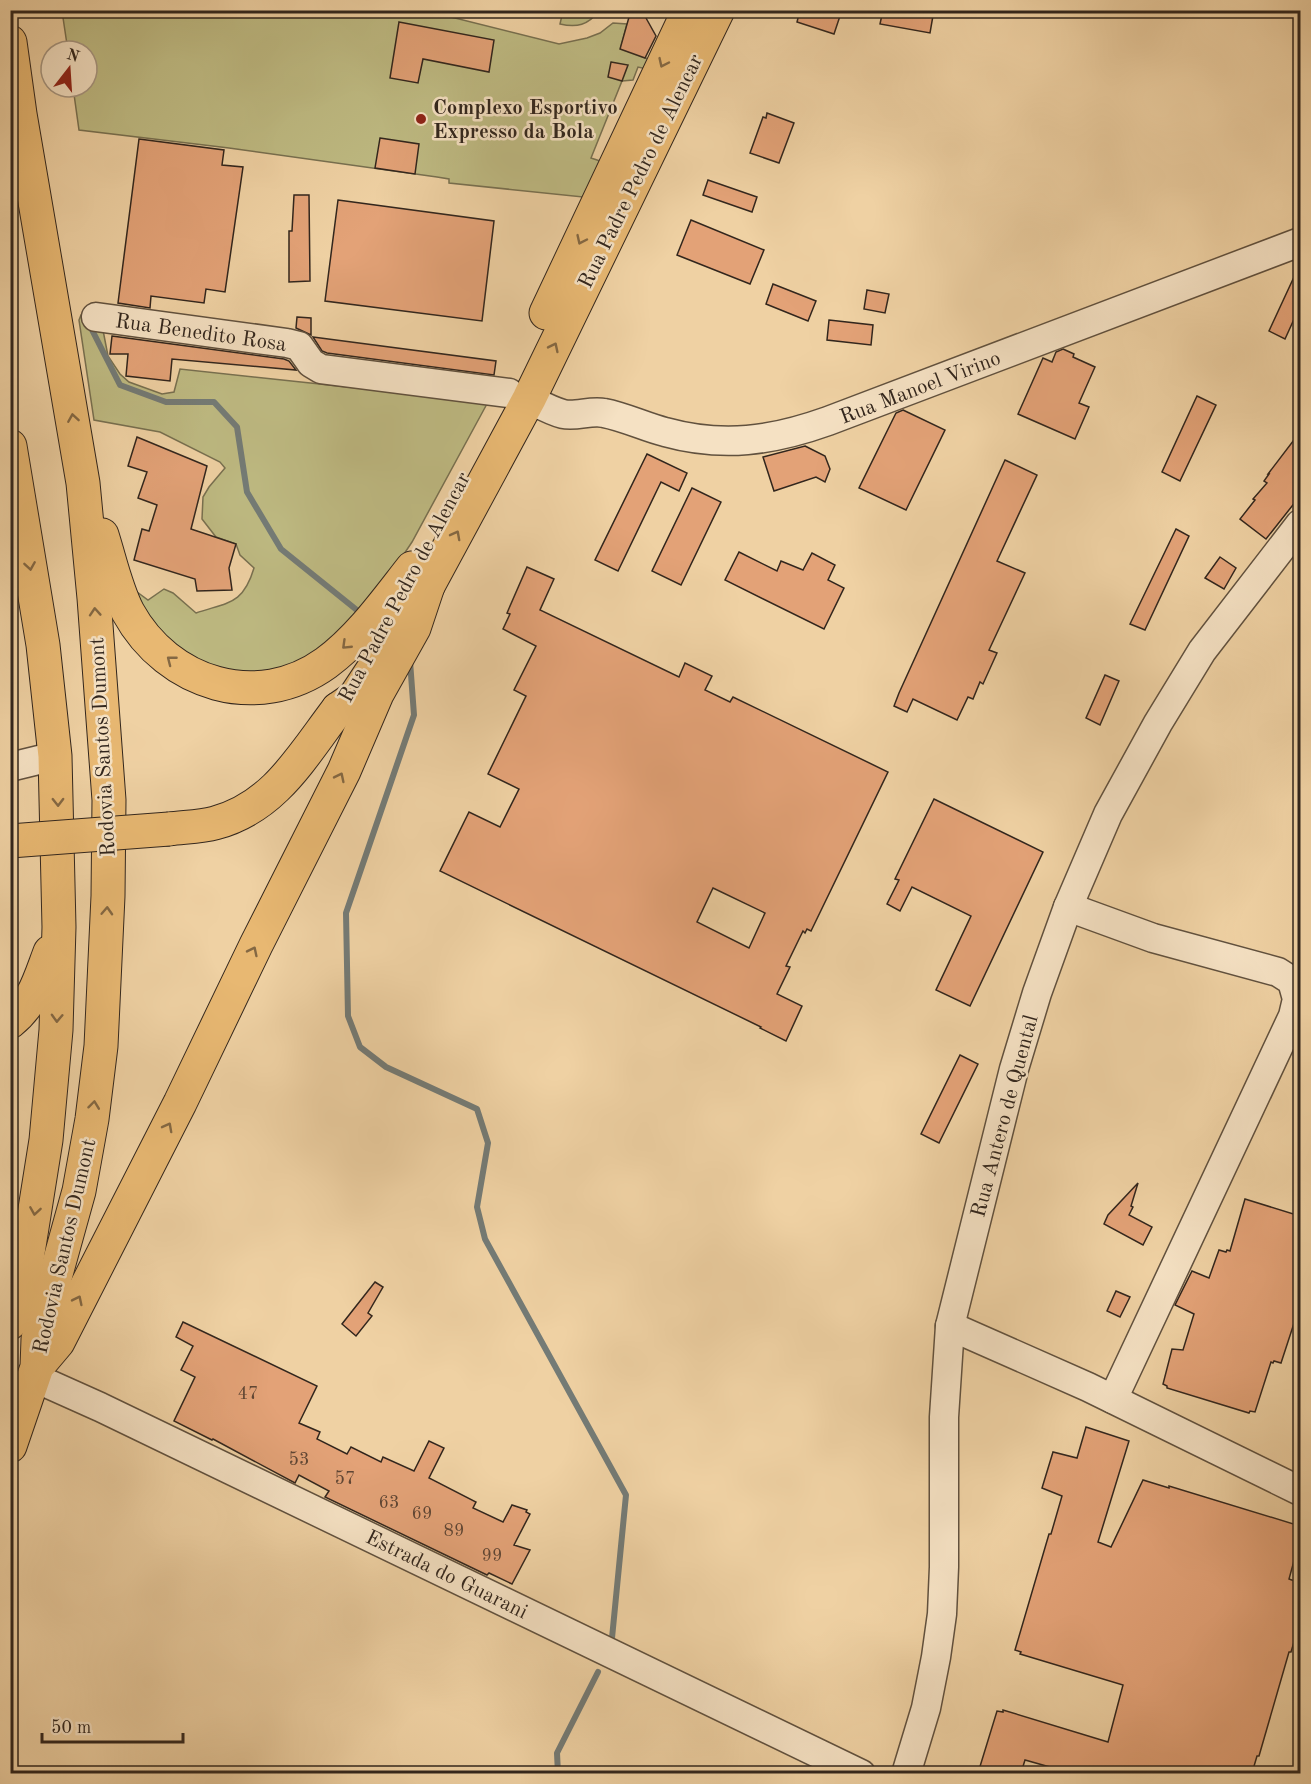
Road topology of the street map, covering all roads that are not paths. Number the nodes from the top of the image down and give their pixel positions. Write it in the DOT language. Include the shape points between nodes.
graph roads {
  1 [pos="699,21"];
  2 [pos="10,42"];
  3 [pos="1300,242"];
  4 [pos="96,318"];
  5 [pos="519,396"];
  6 [pos="10,446"];
  7 [pos="83,483"];
  8 [pos="1300,524"];
  9 [pos="420,577"];
  10 [pos="55,756"];
  11 [pos="10,767"];
  12 [pos="10,841"];
  13 [pos="1068,907"];
  14 [pos="59,927"];
  15 [pos="10,1022"];
  16 [pos="10,1323"];
  17 [pos="950,1326"];
  18 [pos="35,1372"];
  19 [pos="1113,1399"];
  20 [pos="10,1446"];
  21 [pos="1300,1491"];
  22 [pos="861,1773"];
  23 [pos="906,1773"];
  1 -- 5 [label="main road, Rua Padre Pedro de Alencar"];
  7 -- 2 [label="main road, Rodovia Santos Dumont, one-way"];
  3 -- 5 [label="street, Rua Manoel Virino" via="828,421 767,439 702,440 602,412 563,414"];
  4 -- 5 [label="street, Rua Benedito Rosa" via="287,343 299,346 311,363 321,369"];
  5 -- 9 [label="main road, Rua Padre Pedro de Alencar"];
  6 -- 10 [label="main road, Rodovia Santos Dumont, one-way" via="43,645"];
  9 -- 7 [label="main road, one-way" via="316,670 295,681 270,687 228,687 171,662 137,627 122,597"];
  18 -- 7 [label="main road, Rodovia Santos Dumont, one-way" via="38,1339 79,1191 101,1046 109,800"];
  8 -- 13 [label="street, Rua Antero de Quental" via="1186,674 1108,814"];
  9 -- 12 [label="main road, Rua Padre Pedro de Alencar, bridge" via="354,698 338,709 267,798 230,819 212,824"];
  18 -- 9 [label="main road, one-way" via="58,1342 180,1103 344,771 377,694 414,628"];
  10 -- 11 [label="street"];
  10 -- 14 [label="main road, Rodovia Santos Dumont, one-way"];
  13 -- 17 [label="street, Rua Antero de Quental" via="1014,1069"];
  13 -- 19 [label="street" via="1153,938 1278,972 1292,981 1297,999 1293,1016"];
  14 -- 15 [label="main road" via="34,994"];
  14 -- 16 [label="main road, Rodovia Santos Dumont, one-way" via="56,1030 46,1140 27,1259"];
  17 -- 19 [label="street"];
  17 -- 23 [label="street, Rua Antero de Quental" via="944,1417 942,1614 926,1708"];
  18 -- 20 [label="main road, Rodovia Santos Dumont"];
  18 -- 22 [label="street, Estrada do Guarani" via="100,1407"];
  19 -- 21 [label="street"];
}
